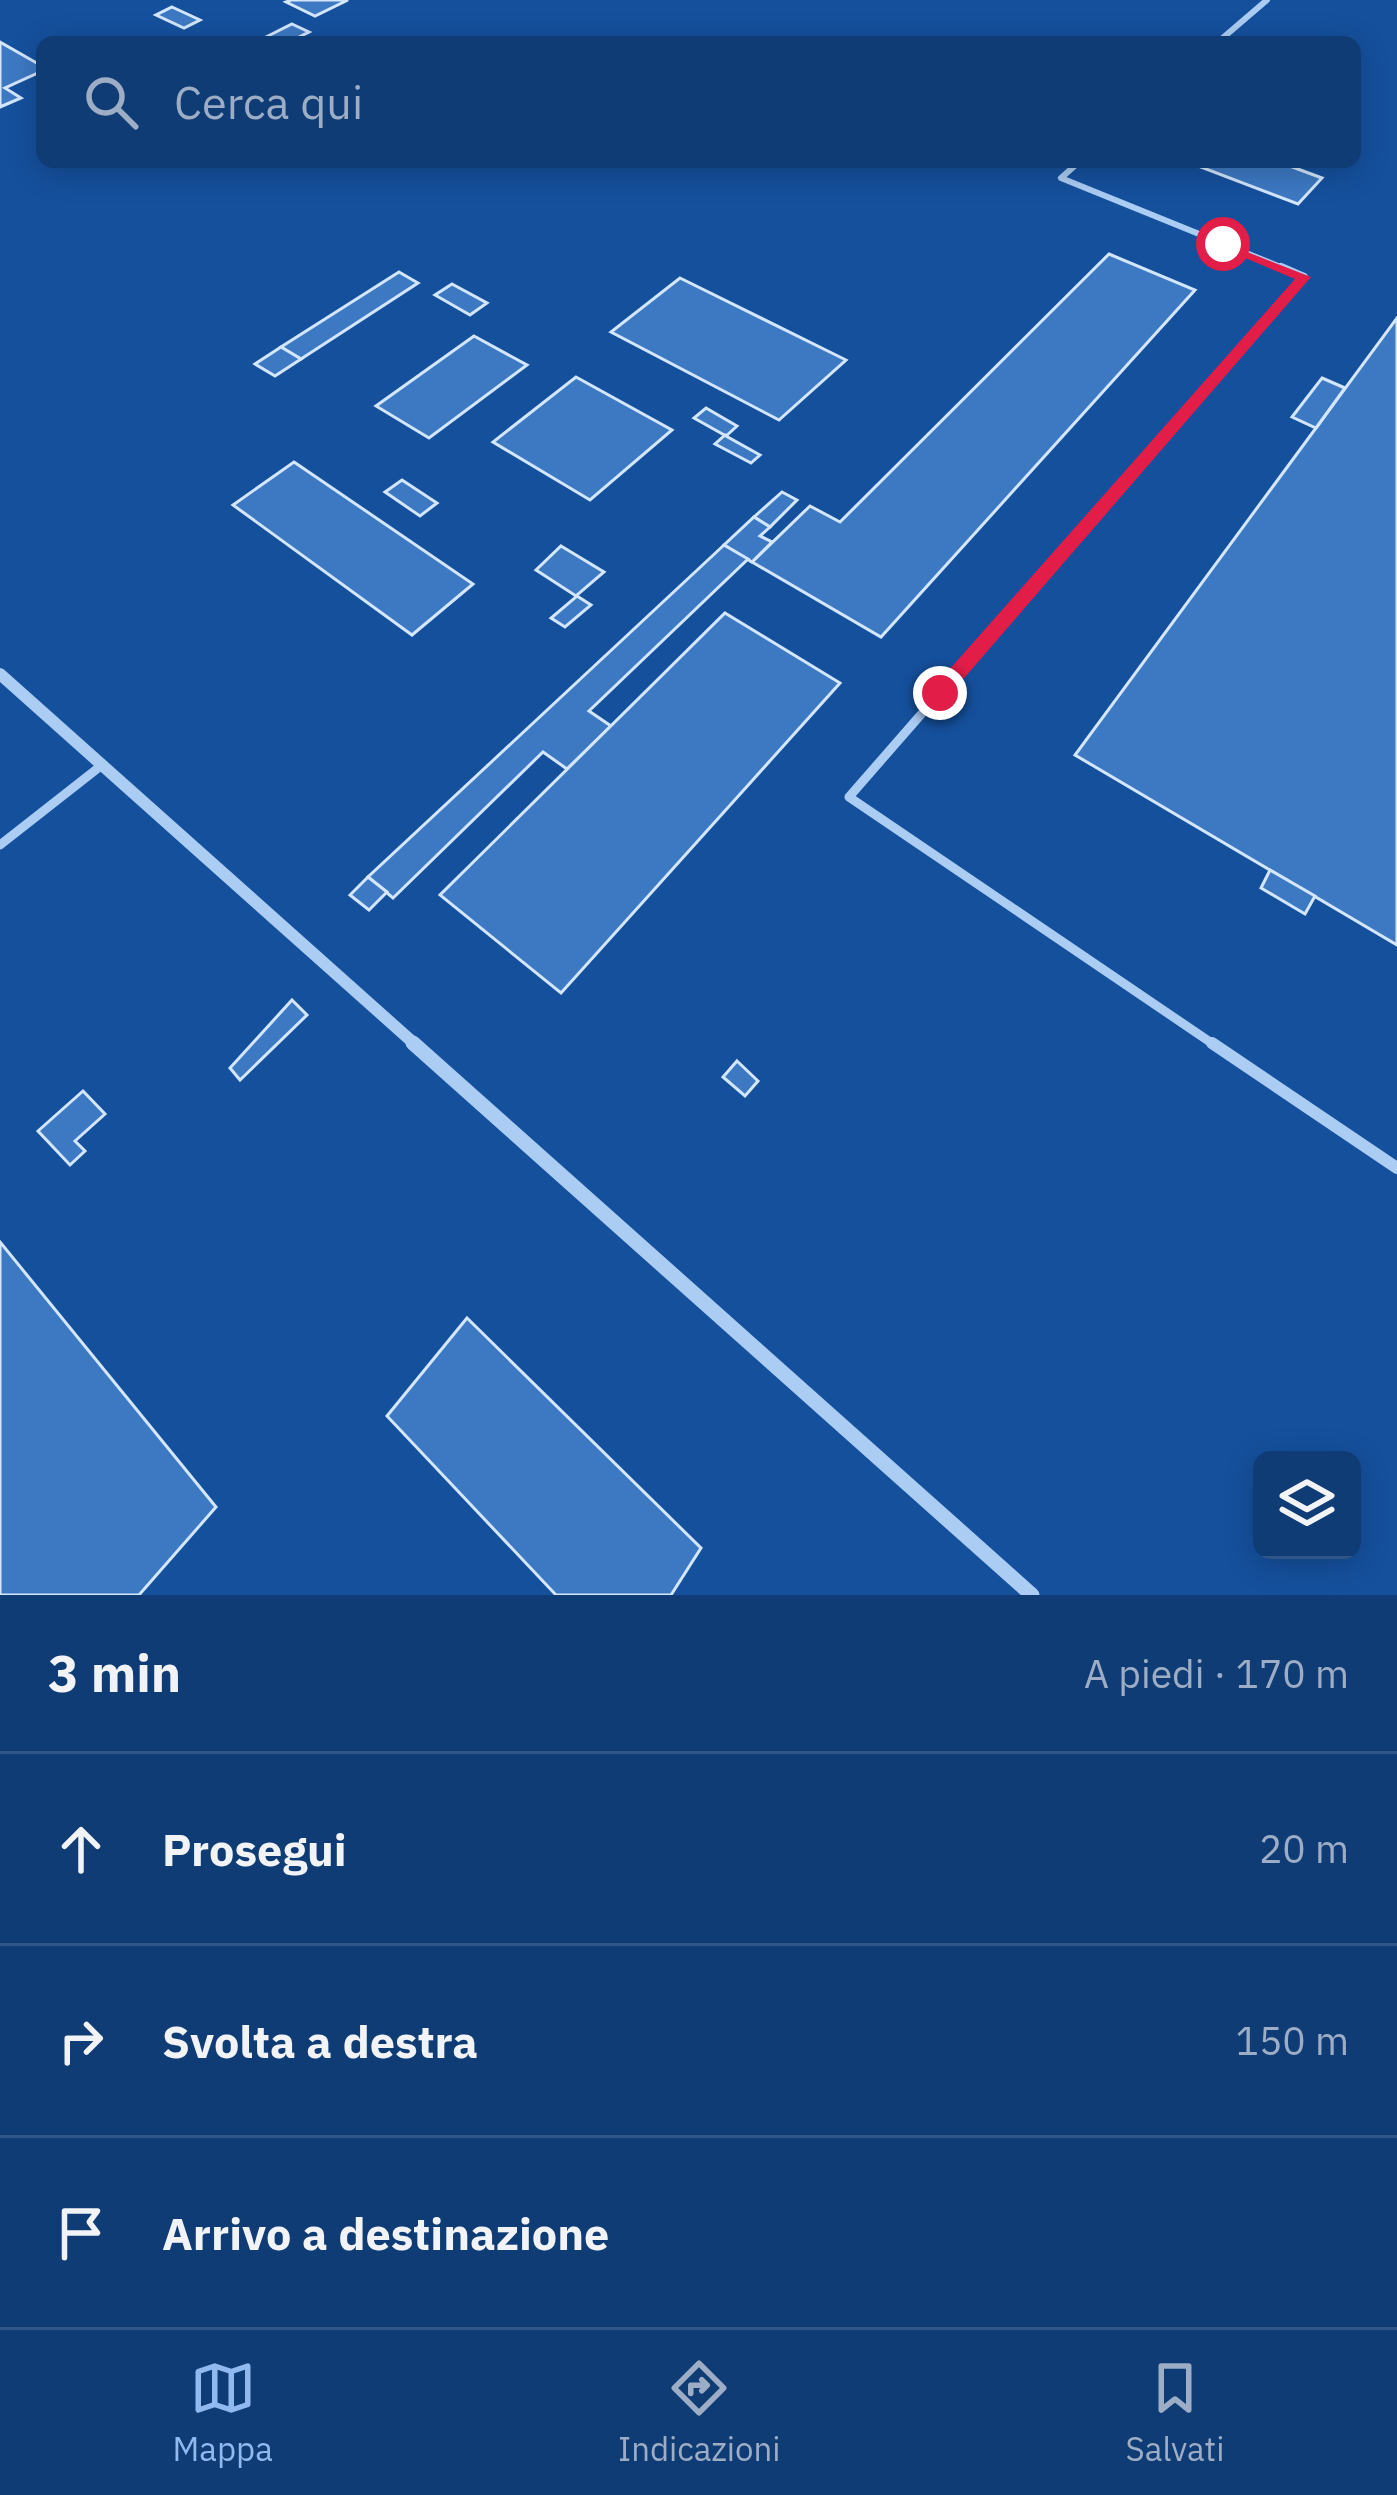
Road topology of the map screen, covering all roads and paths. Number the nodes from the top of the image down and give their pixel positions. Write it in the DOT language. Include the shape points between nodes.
graph roads {
  1 [pos="1267,0"];
  2 [pos="1225,36"];
  3 [pos="1072,168"];
  4 [pos="0,674"];
  5 [pos="102,765"];
  6 [pos="0,845"];
  7 [pos="1397,1168"];
  8 [pos="1032,1595"];
  1 -- 2 [label="lane"];
  3 -- 7 [label="lane" via="1061,178 1304,277 849,797"];
  4 -- 5 [label="street"];
  5 -- 6 [label="lane"];
  5 -- 8 [label="street"];
}
